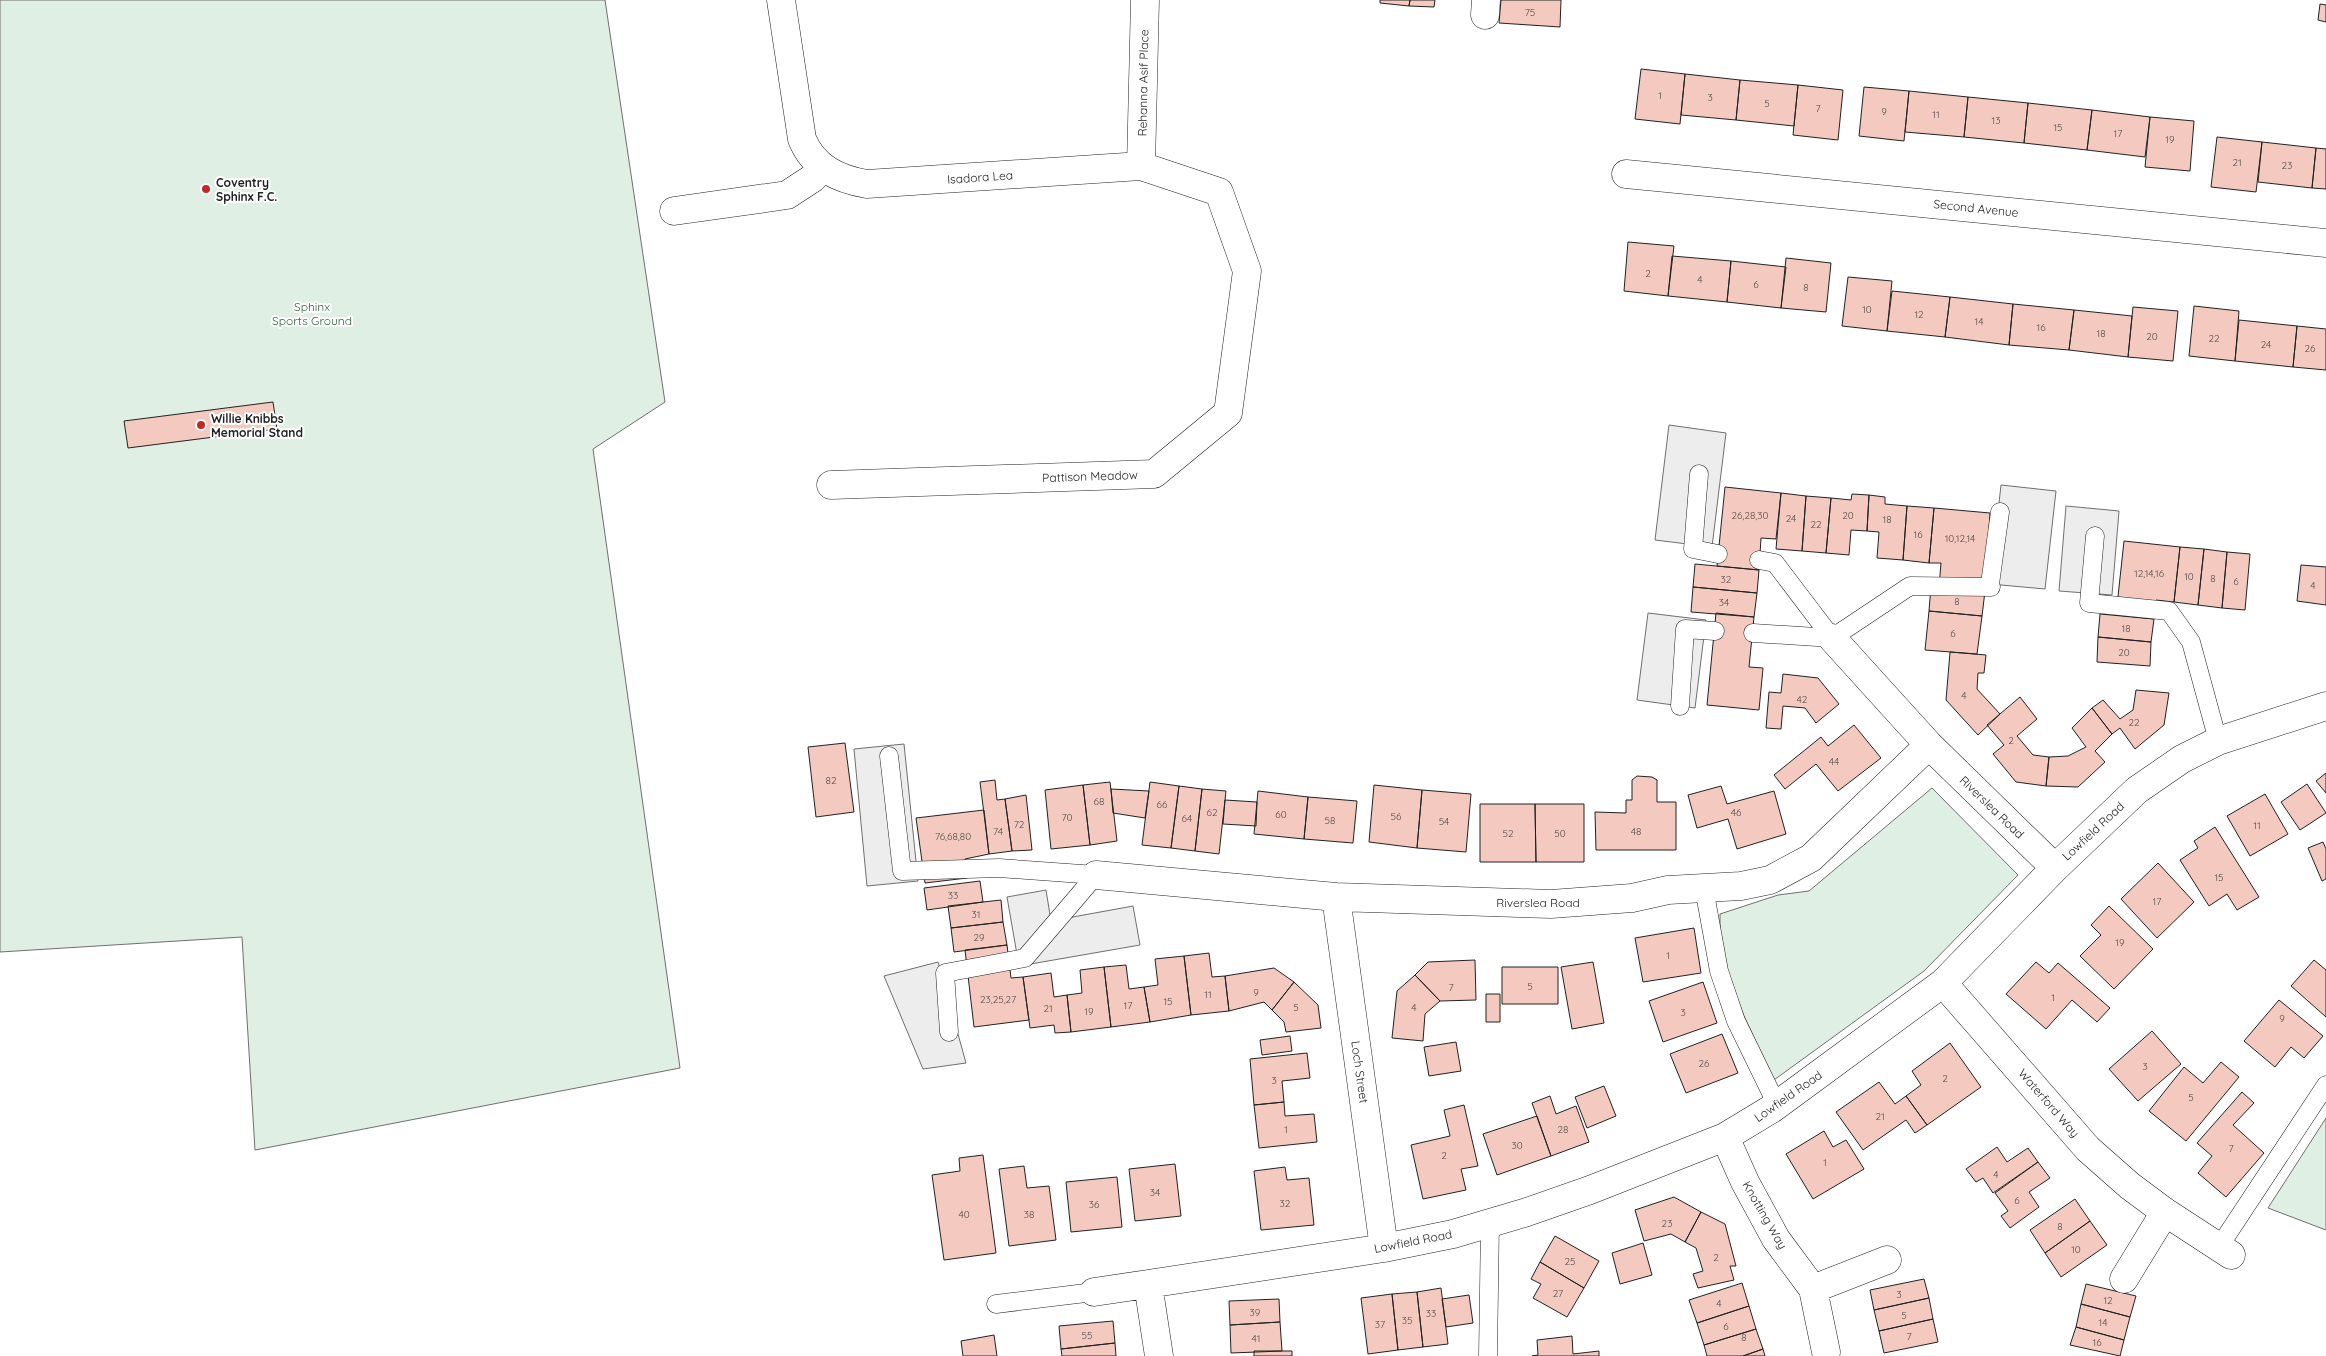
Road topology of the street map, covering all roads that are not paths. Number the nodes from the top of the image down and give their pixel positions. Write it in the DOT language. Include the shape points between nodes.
graph roads {
  1 [pos="781,0"];
  2 [pos="1145,0"];
  3 [pos="1141,166"];
  4 [pos="823,167"];
  5 [pos="1626,174"];
  6 [pos="674,211"];
  7 [pos="2326,243"];
  8 [pos="1699,474"];
  9 [pos="831,485"];
  10 [pos="2000,512"];
  11 [pos="2096,536"];
  12 [pos="1718,554"];
  13 [pos="1759,560"];
  14 [pos="1714,631"];
  15 [pos="1753,633"];
  16 [pos="1832,638"];
  17 [pos="1680,706"];
  18 [pos="2326,706"];
  19 [pos="2218,741"];
  20 [pos="1929,745"];
  21 [pos="889,756"];
  22 [pos="2055,868"];
  23 [pos="1096,874"];
  24 [pos="1704,888"];
  25 [pos="1336,897"];
  26 [pos="1943,983"];
  27 [pos="949,1032"];
  28 [pos="2326,1085"];
  29 [pos="1777,1105"];
  30 [pos="1725,1137"];
  31 [pos="2165,1212"];
  32 [pos="1490,1223"];
  33 [pos="1384,1248"];
  34 [pos="2225,1251"];
  35 [pos="1886,1260"];
  36 [pos="2124,1279"];
  37 [pos="1148,1284"];
  38 [pos="1813,1289"];
  39 [pos="1094,1292"];
  40 [pos="996,1304"];
  41 [pos="1826,1352"];
  42 [pos="1159,1356"];
  43 [pos="1488,1356"];
  1 -- 4 [label="street, Isadora Lea" via="802,139 806,150"];
  2 -- 3 [label="street, Rehanna Asif Place"];
  3 -- 4 [label="street, Isadora Lea" via="867,184 835,176"];
  3 -- 9 [label="street, Pattison Meadow" via="1219,192 1247,271 1228,413 1154,474"];
  4 -- 6 [label="street" via="814,178 787,194"];
  5 -- 7 [label="street, Second Avenue"];
  8 -- 12 [label="lane" via="1693,549"];
  10 -- 16 [label="lane" via="1991,588 1910,586"];
  11 -- 19 [label="lane" via="2089,603 2169,612 2191,642"];
  13 -- 16 [label="lane" via="1775,563"];
  14 -- 17 [label="lane" via="1685,629"];
  15 -- 16 [label="lane"];
  16 -- 20 [label="street, Riverslea Road"];
  18 -- 19 [label="street, Lowfield Road"];
  19 -- 22 [label="street, Lowfield Road" via="2182,759 2137,790"];
  20 -- 22 [label="street, Riverslea Road"];
  20 -- 24 [label="street, Riverslea Road" via="1811,858 1770,880"];
  21 -- 23 [label="lane" via="902,871 999,868"];
  22 -- 26 [label="street, Lowfield Road"];
  23 -- 25 [label="street, Riverslea Road"];
  23 -- 27 [label="lane" via="1025,958 945,973"];
  24 -- 25 [label="street, Riverslea Road" via="1668,890 1596,902 1551,904"];
  24 -- 29 [label="lane" via="1719,971 1736,1021"];
  25 -- 33 [label="street, Loch Street"];
  26 -- 29 [label="street, Lowfield Road"];
  26 -- 31 [label="street, Waterford Way" via="2088,1149"];
  28 -- 34 [label="lane"];
  29 -- 30 [label="street, Lowfield Road"];
  30 -- 32 [label="street, Lowfield Road" via="1590,1190"];
  30 -- 38 [label="street, Knotting Way" via="1776,1239"];
  31 -- 34 [label="street, Waterford Way"];
  31 -- 36 [label="street"];
  32 -- 33 [label="street, Lowfield Road"];
  32 -- 43 [label="lane"];
  33 -- 37 [label="street, Lowfield Road"];
  35 -- 38 [label="street"];
  37 -- 39 [label="street, Lowfield Road"];
  37 -- 42 [label="street"];
  38 -- 41 [label="street, Knotting Way"];
  39 -- 40 [label="lane"];
}
